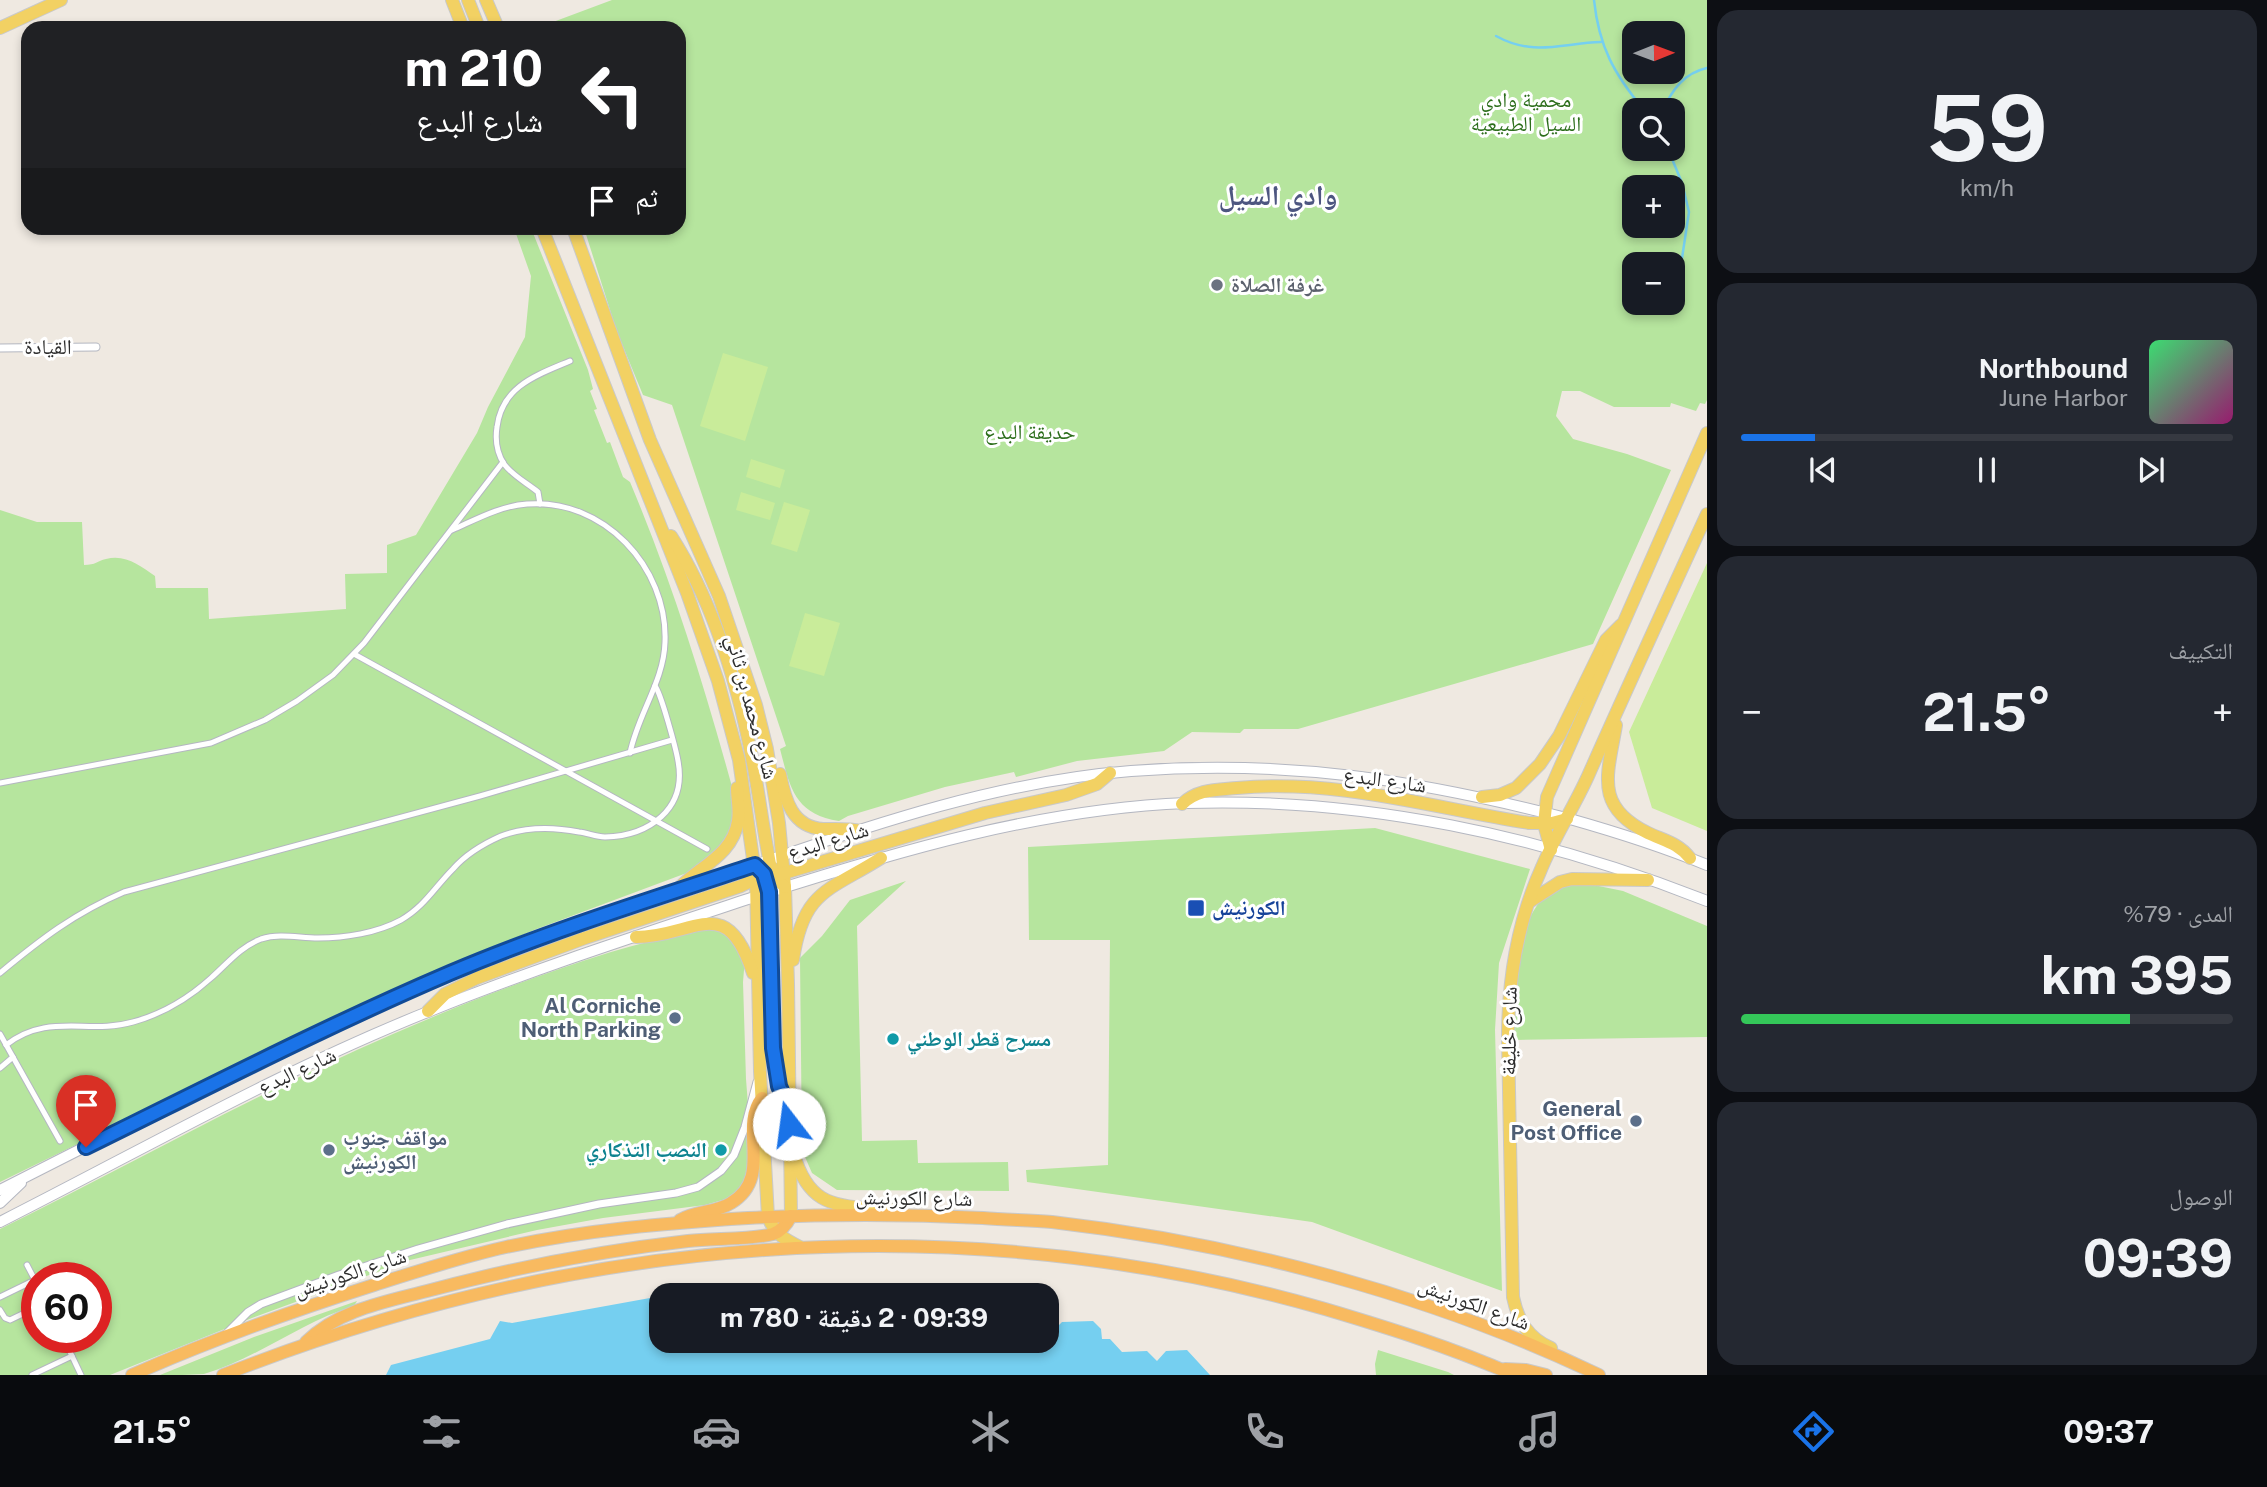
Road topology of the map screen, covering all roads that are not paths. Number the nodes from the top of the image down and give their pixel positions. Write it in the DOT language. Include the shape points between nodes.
graph roads {
  1 [pos="452,0"];
  2 [pos="468,0"];
  3 [pos="486,0"];
  4 [pos="59,1"];
  5 [pos="460,21"];
  6 [pos="476,21"];
  7 [pos="495,21"];
  8 [pos="0,28"];
  9 [pos="545,235"];
  10 [pos="576,235"];
  11 [pos="96,347"];
  12 [pos="0,348"];
  13 [pos="570,361"];
  14 [pos="1707,433"];
  15 [pos="503,462"];
  16 [pos="540,504"];
  17 [pos="1707,514"];
  18 [pos="657,515"];
  19 [pos="449,532"];
  20 [pos="1626,620"];
  21 [pos="354,654"];
  22 [pos="654,687"];
  23 [pos="1618,711"];
  24 [pos="672,740"];
  25 [pos="767,749"];
  26 [pos="630,753"];
  27 [pos="739,760"];
  28 [pos="564,772"];
  29 [pos="1110,774"];
  30 [pos="0,783"];
  31 [pos="1482,797"];
  32 [pos="1182,804"];
  33 [pos="1544,818"];
  34 [pos="1567,819"];
  35 [pos="656,822"];
  36 [pos="861,831"];
  37 [pos="707,849"];
  38 [pos="1551,850"];
  39 [pos="782,855"];
  40 [pos="881,858"];
  41 [pos="1690,858"];
  42 [pos="1707,864"];
  43 [pos="768,874"];
  44 [pos="1648,880"];
  45 [pos="785,887"];
  46 [pos="678,890"];
  47 [pos="756,897"];
  48 [pos="1707,901"];
  49 [pos="1528,902"];
  50 [pos="636,937"];
  51 [pos="0,973"];
  52 [pos="788,984"];
  53 [pos="758,988"];
  54 [pos="428,1011"];
  55 [pos="0,1034"];
  56 [pos="6,1045"];
  57 [pos="13,1058"];
  58 [pos="0,1068"];
  59 [pos="760,1071"];
  60 [pos="762,1098"];
  61 [pos="789,1109"];
  62 [pos="790,1138"];
  63 [pos="61,1141"];
  64 [pos="721,1171"];
  65 [pos="27,1176"];
  66 [pos="0,1190"];
  67 [pos="0,1203"];
  68 [pos="902,1215"];
  69 [pos="791,1216"];
  70 [pos="768,1217"];
  71 [pos="0,1222"];
  72 [pos="677,1222"];
  73 [pos="777,1232"];
  74 [pos="800,1247"];
  75 [pos="21,1288"];
  76 [pos="0,1297"];
  77 [pos="0,1310"];
  78 [pos="21,1315"];
  79 [pos="222,1338"];
  80 [pos="303,1345"];
  81 [pos="71,1353"];
  82 [pos="72,1356"];
  83 [pos="1570,1361"];
  84 [pos="1508,1372"];
  85 [pos="32,1375"];
  86 [pos="81,1375"];
  87 [pos="132,1375"];
  88 [pos="223,1375"];
  89 [pos="1546,1375"];
  90 [pos="1599,1375"];
  1 -- 5 [label="main road"];
  2 -- 6 [label="main road"];
  3 -- 7 [label="main road"];
  4 -- 8 [label="main road"];
  9 -- 18 [label="main road, شارع محمد بن ثاني"];
  10 -- 25 [label="main road, شارع محمد بن ثاني" via="650,440 719,596"];
  11 -- 12 [label="street, القيادة"];
  13 -- 15 [label="street" via="524,382 507,399 496,431"];
  14 -- 20 [label="main road"];
  15 -- 16 [label="street" via="538,492"];
  15 -- 19 [label="street"];
  16 -- 19 [label="street" via="506,507"];
  16 -- 22 [label="street" via="572,509 601,523 642,563 658,594 665,628 663,663"];
  17 -- 23 [label="main road, شارع خليفة"];
  18 -- 27 [label="main road, شارع محمد بن ثاني" via="718,681"];
  18 -- 43 [label="main road" via="699,587 728,665 752,758"];
  19 -- 21 [label="street"];
  20 -- 31 [label="main road" via="1606,640 1559,736 1540,764 1508,793"];
  20 -- 33 [label="main road" via="1567,751"];
  21 -- 28 [label="street"];
  21 -- 30 [label="street" via="309,693 224,739"];
  22 -- 24 [label="street" via="662,698"];
  22 -- 26 [label="street"];
  23 -- 34 [label="main road, شارع خليفة"];
  23 -- 41 [label="main road" via="1607,775 1611,798 1629,822 1678,845"];
  24 -- 26 [label="street"];
  24 -- 35 [label="street" via="678,785 668,812"];
  25 -- 36 [label="main road" via="778,768 787,804 802,822 815,828"];
  25 -- 39 [label="main road, شارع محمد بن ثاني"];
  26 -- 28 [label="street"];
  27 -- 43 [label="main road, شارع محمد بن ثاني"];
  27 -- 46 [label="main road" via="734,836 719,856"];
  28 -- 35 [label="street"];
  28 -- 51 [label="street" via="124,892 61,924"];
  29 -- 31 [label="main road, شارع البدع" via="1191,768 1292,769"];
  29 -- 36 [label="main road, شارع البدع" via="982,796"];
  29 -- 43 [label="main road" via="1066,795"];
  31 -- 33 [label="main road, شارع البدع"];
  32 -- 33 [label="main road" via="1204,791 1291,785"];
  32 -- 38 [label="main road, شارع البدع" via="1271,803 1348,809"];
  32 -- 40 [label="main road, شارع البدع" via="1044,818"];
  33 -- 34 [label="main road"];
  33 -- 38 [label="main road"];
  34 -- 38 [label="main road, شارع خليفة"];
  34 -- 41 [label="main road"];
  35 -- 37 [label="street"];
  35 -- 56 [label="street" via="609,836 550,829 509,834 468,855 425,902 397,922 335,937 261,939 239,951 193,992 145,1018 106,1027 50,1026"];
  36 -- 39 [label="main road, شارع البدع"];
  38 -- 44 [label="main road, شارع البدع"];
  38 -- 49 [label="main road, شارع خليفة"];
  39 -- 43 [label="main road, شارع محمد بن ثاني"];
  40 -- 45 [label="main road, شارع البدع"];
  40 -- 52 [label="main road" via="831,887 807,909"];
  41 -- 42 [label="main road"];
  43 -- 45 [label="main road, شارع محمد بن ثاني"];
  43 -- 46 [label="main road, شارع البدع"];
  43 -- 47 [label="main road, شارع محمد بن ثاني"];
  43 -- 54 [label="main road" via="477,978 445,994"];
  43 -- 61 [label="main road" via="773,1048 779,1086"];
  44 -- 48 [label="main road, شارع البدع"];
  44 -- 49 [label="main road" via="1572,879"];
  45 -- 52 [label="main road, شارع محمد بن ثاني"];
  46 -- 65 [label="main road, شارع البدع" via="450,973"];
  47 -- 50 [label="main road, شارع البدع"];
  47 -- 53 [label="main road, شارع محمد بن ثاني"];
  49 -- 83 [label="main road, شارع خليفة" via="1513,958 1508,1015 1513,1297 1528,1333"];
  50 -- 53 [label="main road" via="697,924 722,926 743,946"];
  50 -- 54 [label="main road, شارع البدع"];
  52 -- 61 [label="main road, شارع محمد بن ثاني"];
  53 -- 59 [label="main road, شارع محمد بن ثاني"];
  54 -- 71 [label="main road, شارع البدع" via="272,1083"];
  55 -- 56 [label="street"];
  56 -- 57 [label="street"];
  57 -- 58 [label="street"];
  57 -- 63 [label="street"];
  59 -- 60 [label="main road, شارع محمد بن ثاني"];
  59 -- 64 [label="street, شارع محمد بن ثاني" via="740,1144"];
  60 -- 70 [label="main road, شارع محمد بن ثاني"];
  60 -- 72 [label="highway" via="754,1114 755,1162 746,1189 732,1203 692,1213"];
  61 -- 62 [label="main road, شارع محمد بن ثاني"];
  62 -- 68 [label="main road" via="801,1175 820,1197 841,1207 891,1209"];
  62 -- 69 [label="main road, شارع محمد بن ثاني"];
  64 -- 79 [label="street, شارع الكورنيش" via="689,1190 507,1224 346,1273 261,1304"];
  65 -- 66 [label="main road, شارع البدع"];
  65 -- 67 [label="main road"];
  68 -- 69 [label="highway, شارع الكورنيش"];
  68 -- 83 [label="highway, شارع الكورنيش" via="1047,1222 1223,1250 1424,1305"];
  69 -- 70 [label="highway, شارع الكورنيش"];
  69 -- 73 [label="highway"];
  70 -- 72 [label="highway, شارع الكورنيش"];
  70 -- 73 [label="main road, شارع محمد بن ثاني"];
  72 -- 79 [label="highway, شارع الكورنيش" via="595,1231 468,1256"];
  73 -- 74 [label="main road, شارع محمد بن ثاني"];
  73 -- 80 [label="highway" via="615,1250 472,1279 343,1316"];
  74 -- 80 [label="highway" via="662,1259 552,1277 444,1301"];
  74 -- 84 [label="highway" via="985,1250 1165,1272 1356,1318"];
  75 -- 76 [label="street"];
  77 -- 78 [label="street" via="10,1320"];
  79 -- 87 [label="highway, شارع الكورنيش"];
  80 -- 88 [label="highway"];
  81 -- 82 [label="street"];
  82 -- 85 [label="street"];
  82 -- 86 [label="street"];
  83 -- 90 [label="highway, شارع الكورنيش"];
  84 -- 89 [label="highway"];
}
